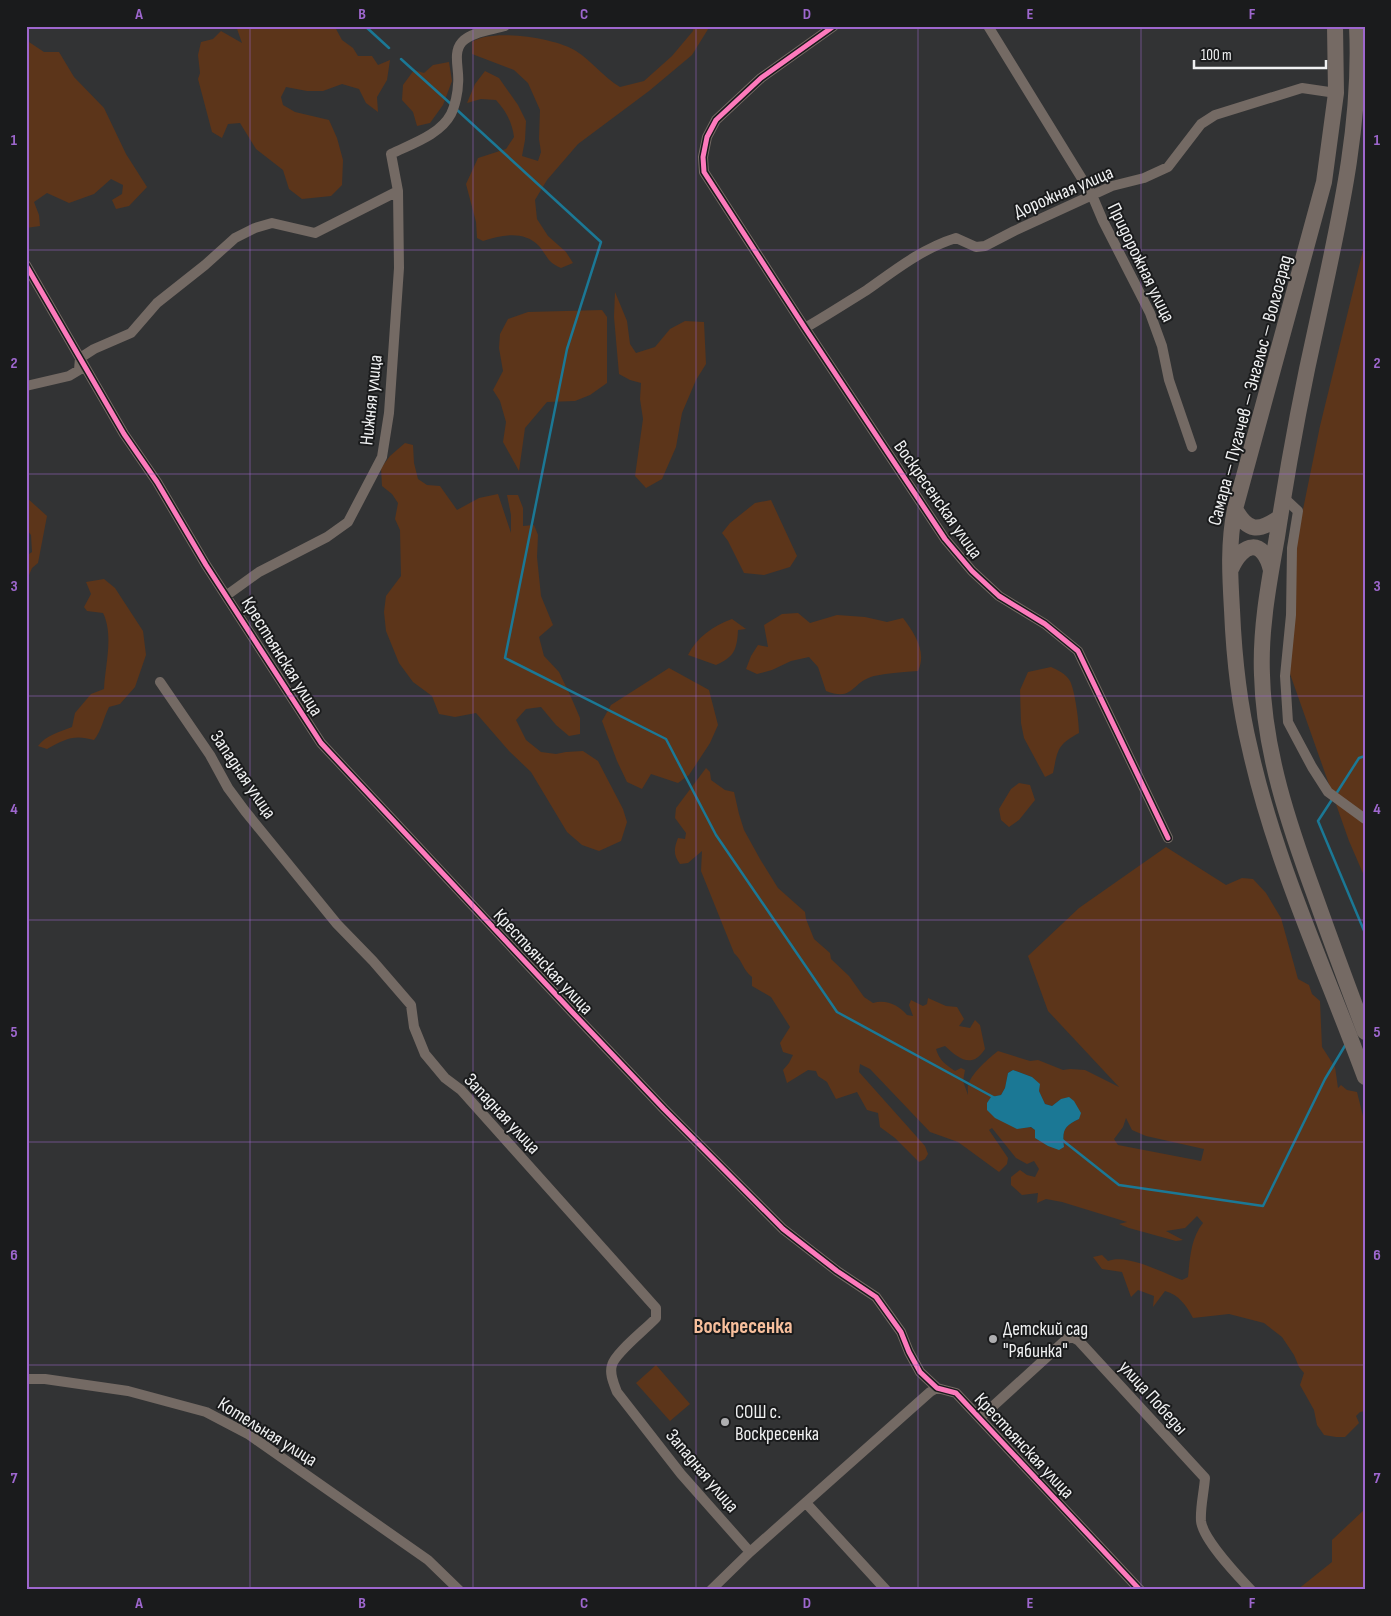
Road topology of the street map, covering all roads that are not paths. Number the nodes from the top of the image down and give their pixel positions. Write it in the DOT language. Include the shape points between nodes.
graph roads {
  1 [pos="505,26"];
  2 [pos="834,26"];
  3 [pos="988,26"];
  4 [pos="1336,26"];
  5 [pos="1357,26"];
  6 [pos="1336,93"];
  7 [pos="398,191"];
  8 [pos="1092,196"];
  9 [pos="26,264"];
  10 [pos="805,328"];
  11 [pos="80,358"];
  12 [pos="26,386"];
  13 [pos="1192,446"];
  14 [pos="1283,497"];
  15 [pos="1235,509"];
  16 [pos="1279,518"];
  17 [pos="1230,570"];
  18 [pos="1271,570"];
  19 [pos="226,595"];
  20 [pos="160,682"];
  21 [pos="1365,819"];
  22 [pos="1168,838"];
  23 [pos="1365,1032"];
  24 [pos="1365,1077"];
  25 [pos="26,1379"];
  26 [pos="936,1388"];
  27 [pos="980,1418"];
  28 [pos="806,1503"];
  29 [pos="750,1552"];
  30 [pos="459,1590"];
  31 [pos="711,1590"];
  32 [pos="886,1590"];
  33 [pos="1140,1590"];
  34 [pos="1252,1590"];
  1 -- 7 [label="street, Нижняя улица" via="470,36 461,43 457,53 458,84 451,113 441,127 391,154"];
  2 -- 10 [label="street, Воскресенская улица" via="761,78 716,120 707,138 703,157 704,172"];
  3 -- 8 [label="street, Придорожная улица"];
  4 -- 6 [label="main road, Самара — Пугачев — Энгельс — Волгоград"];
  5 -- 14 [label="main road" via="1357,99 1351,153"];
  6 -- 8 [label="street, Дорожная улица" via="1302,88 1215,115 1202,124 1168,167"];
  6 -- 15 [label="main road, Самара — Пугачев — Энгельс — Волгоград" via="1324,182"];
  7 -- 11 [label="street" via="315,233 272,223 235,238 156,303 131,333"];
  7 -- 19 [label="street, Нижняя улица" via="399,268 389,413 382,457 348,522 327,537 259,572"];
  8 -- 10 [label="street, Дорожная улица" via="985,246 976,247 956,238 942,242"];
  8 -- 13 [label="street, Придорожная улица" via="1150,312"];
  9 -- 11 [label="street, Крестьянская улица"];
  10 -- 22 [label="street, Воскресенская улица" via="950,545 999,596 1045,624 1078,651"];
  11 -- 12 [label="street" via="79,370 69,376"];
  11 -- 19 [label="street, Крестьянская улица"];
  14 -- 16 [label="main road"];
  14 -- 21 [label="street" via="1298,511 1292,548 1291,615 1285,676 1288,722 1328,792"];
  15 -- 16 [label="main road" via="1242,521 1250,526 1260,528"];
  15 -- 17 [label="main road, Самара — Пугачев — Энгельс — Волгоград"];
  16 -- 18 [label="main road"];
  17 -- 18 [label="main road" via="1242,551 1257,548 1268,558"];
  17 -- 24 [label="main road, Самара — Пугачев — Энгельс — Волгоград" via="1233,644 1250,750 1283,863"];
  18 -- 23 [label="main road" via="1262,641 1262,685 1270,747 1302,859"];
  19 -- 26 [label="street, Крестьянская улица" via="321,743 586,1028 783,1229 876,1297 900,1332 920,1372"];
  20 -- 29 [label="street, Западная улица" via="245,811 337,924 411,1005 414,1026 433,1065 461,1090 656,1308 656,1318 620,1352 612,1364 611,1377 617,1392 681,1474"];
  25 -- 30 [label="street, Котельная улица" via="128,1391 206,1412 248,1434 428,1560"];
  26 -- 27 [label="street, Крестьянская улица" via="956,1393"];
  26 -- 28 [label="street"];
  27 -- 33 [label="street, Крестьянская улица"];
  27 -- 34 [label="street, улица Победы" via="1070,1336 1079,1341 1205,1478 1201,1523 1213,1546"];
  28 -- 29 [label="street"];
  28 -- 32 [label="street"];
  29 -- 31 [label="street"];
}
